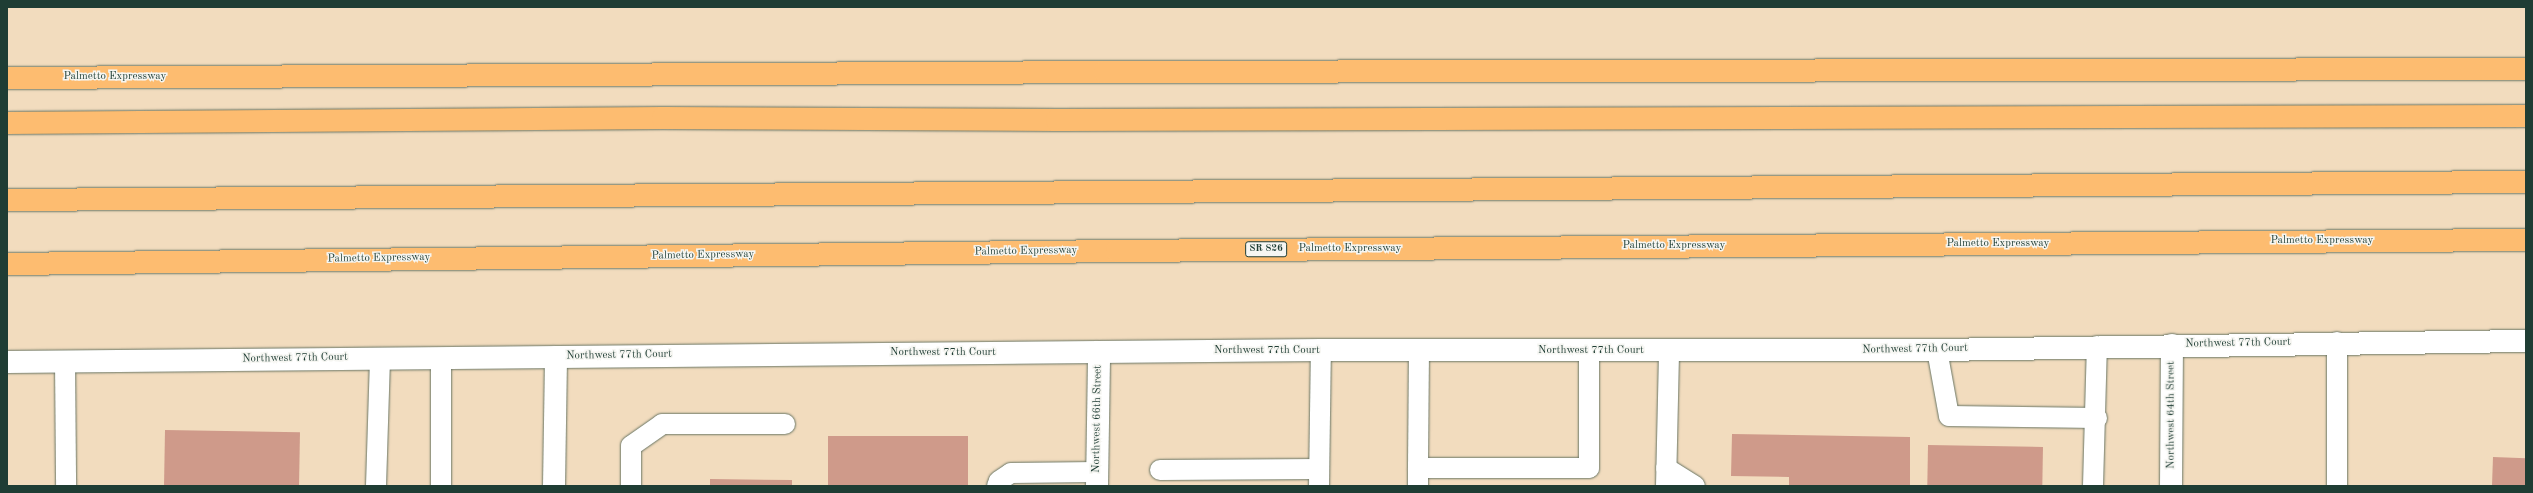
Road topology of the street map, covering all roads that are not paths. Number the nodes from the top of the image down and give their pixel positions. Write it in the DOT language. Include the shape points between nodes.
graph roads {
  1 [pos="2526,69"];
  2 [pos="7,78"];
  3 [pos="2526,116"];
  4 [pos="7,123"];
  5 [pos="2526,182"];
  6 [pos="7,200"];
  7 [pos="2526,240"];
  8 [pos="7,264"];
  9 [pos="2526,341"];
  10 [pos="2337,342"];
  11 [pos="2172,345"];
  12 [pos="2097,346"];
  13 [pos="1321,350"];
  14 [pos="1419,350"];
  15 [pos="1937,350"];
  16 [pos="1589,351"];
  17 [pos="1670,351"];
  18 [pos="1099,352"];
  19 [pos="556,357"];
  20 [pos="380,358"];
  21 [pos="441,358"];
  22 [pos="65,361"];
  23 [pos="7,362"];
  24 [pos="2097,418"];
  25 [pos="785,424"];
  26 [pos="1160,470"];
  27 [pos="1418,477"];
  28 [pos="1666,477"];
  29 [pos="1319,478"];
  30 [pos="1097,479"];
  31 [pos="66,486"];
  32 [pos="376,486"];
  33 [pos="441,486"];
  34 [pos="554,486"];
  35 [pos="631,486"];
  36 [pos="997,486"];
  37 [pos="1695,486"];
  38 [pos="2093,486"];
  39 [pos="2171,486"];
  40 [pos="2337,486"];
  1 -- 2 [label="highway, Palmetto Expressway" via="1113,72"];
  3 -- 4 [label="highway" via="1057,120 655,118"];
  5 -- 6 [label="highway"];
  7 -- 8 [label="highway, Palmetto Expressway / SR 826" via="1101,251"];
  9 -- 10 [label="street, Northwest 77th Court"];
  10 -- 11 [label="street, Northwest 77th Court"];
  10 -- 40 [label="lane"];
  11 -- 12 [label="street, Northwest 77th Court"];
  11 -- 39 [label="street, Northwest 64th Street"];
  12 -- 15 [label="street, Northwest 77th Court"];
  12 -- 24 [label="lane"];
  13 -- 14 [label="street, Northwest 77th Court"];
  13 -- 18 [label="street, Northwest 77th Court"];
  13 -- 29 [label="lane"];
  14 -- 16 [label="street, Northwest 77th Court"];
  14 -- 27 [label="lane"];
  15 -- 17 [label="street, Northwest 77th Court"];
  15 -- 24 [label="lane" via="1949,416"];
  16 -- 17 [label="street, Northwest 77th Court"];
  16 -- 27 [label="lane" via="1589,468"];
  17 -- 28 [label="lane"];
  18 -- 19 [label="street, Northwest 77th Court"];
  18 -- 30 [label="street, Northwest 66th Street"];
  19 -- 21 [label="street, Northwest 77th Court"];
  19 -- 34 [label="street"];
  20 -- 21 [label="street, Northwest 77th Court"];
  20 -- 22 [label="street, Northwest 77th Court"];
  20 -- 32 [label="lane"];
  21 -- 33 [label="lane"];
  22 -- 23 [label="street, Northwest 77th Court"];
  22 -- 31 [label="lane"];
  24 -- 38 [label="lane"];
  25 -- 35 [label="lane" via="662,424 631,446"];
  26 -- 29 [label="lane"];
  28 -- 37 [label="lane"];
  30 -- 36 [label="lane" via="1011,473 999,481"];
}
